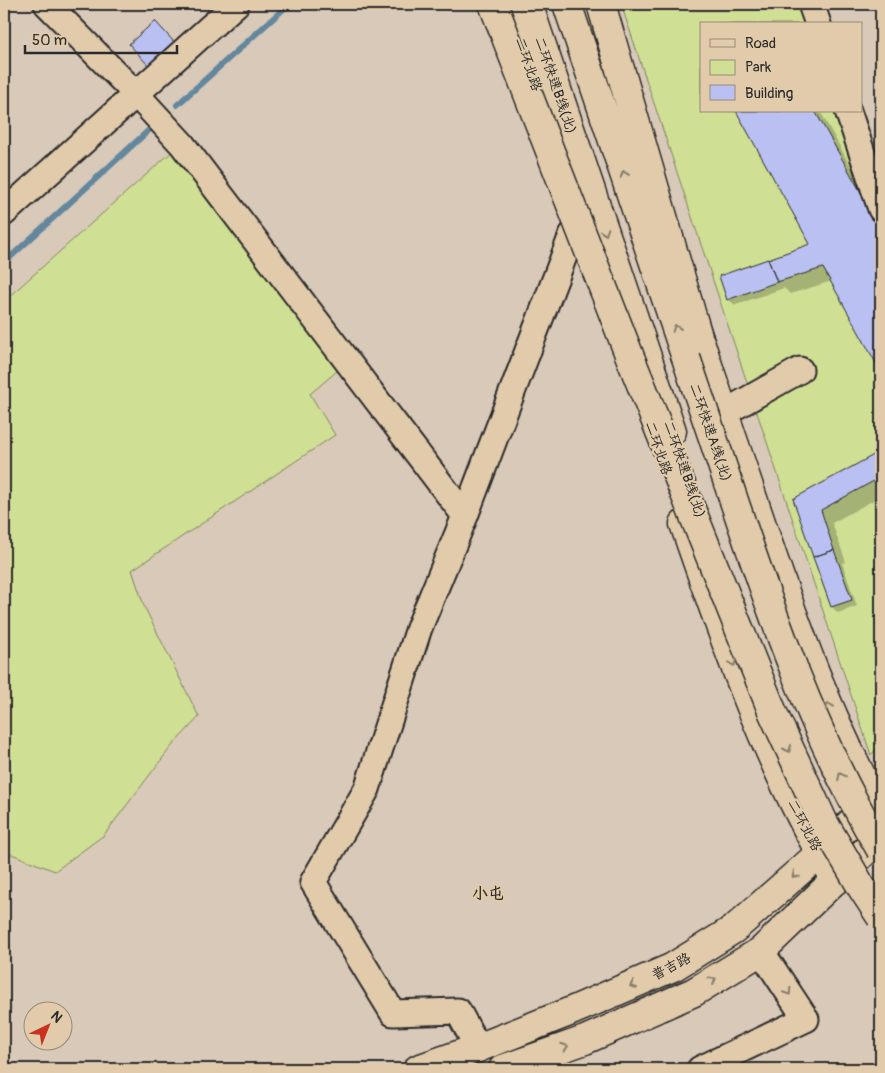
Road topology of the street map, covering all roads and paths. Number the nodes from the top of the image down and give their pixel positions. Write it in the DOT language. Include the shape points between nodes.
graph roads {
  1 [pos="47,4"];
  2 [pos="236,4"];
  3 [pos="493,4"];
  4 [pos="509,4"];
  5 [pos="528,4"];
  6 [pos="567,4"];
  7 [pos="586,4"];
  8 [pos="601,4"];
  9 [pos="811,4"];
  10 [pos="817,22"];
  11 [pos="135,93"];
  12 [pos="848,112"];
  13 [pos="880,202"];
  14 [pos="4,213"];
  15 [pos="582,220"];
  16 [pos="800,370"];
  17 [pos="724,413"];
  18 [pos="465,516"];
  19 [pos="790,659"];
  20 [pos="756,672"];
  21 [pos="879,802"];
  22 [pos="881,836"];
  23 [pos="881,850"];
  24 [pos="820,853"];
  25 [pos="836,880"];
  26 [pos="881,917"];
  27 [pos="761,951"];
  28 [pos="478,1048"];
  29 [pos="418,1069"];
  30 [pos="503,1069"];
  31 [pos="700,1069"];
  1 -- 11 [label="street"];
  2 -- 11 [label="street"];
  3 -- 20 [label="main road, bridge"];
  4 -- 15 [label="main road, 二环北路"];
  5 -- 20 [label="main road, 二环快速B线(北), one-way, bridge"];
  19 -- 6 [label="main road, 二环快速A线(北), one-way, bridge"];
  7 -- 17 [label="main road"];
  8 -- 19 [label="main road, bridge"];
  9 -- 10 [label="street"];
  11 -- 14 [label="street"];
  11 -- 18 [label="street" via="182,144"];
  12 -- 13 [label="street"];
  15 -- 18 [label="street" via="572,235"];
  15 -- 24 [label="main road, 二环北路, one-way" via="736,669 772,759"];
  16 -- 17 [label="street"];
  21 -- 17 [label="main road, one-way" via="839,729 804,644"];
  18 -- 28 [label="street" via="419,628 367,789 313,882 393,1012 458,1011"];
  23 -- 19 [label="main road, 二环快速A线(北), one-way, bridge" via="839,772"];
  20 -- 26 [label="main road, 二环快速B线(北), one-way, bridge" via="824,823"];
  21 -- 24 [label="main road, 普吉路"];
  22 -- 25 [label="main road"];
  24 -- 25 [label="main road, 二环北路"];
  24 -- 28 [label="main road, 普吉路, one-way" via="734,929 673,968"];
  25 -- 27 [label="main road"];
  30 -- 27 [label="main road, one-way" via="585,1040 694,992"];
  27 -- 31 [label="street, one-way" via="806,1018"];
  28 -- 29 [label="main road, 普吉路"];
}
